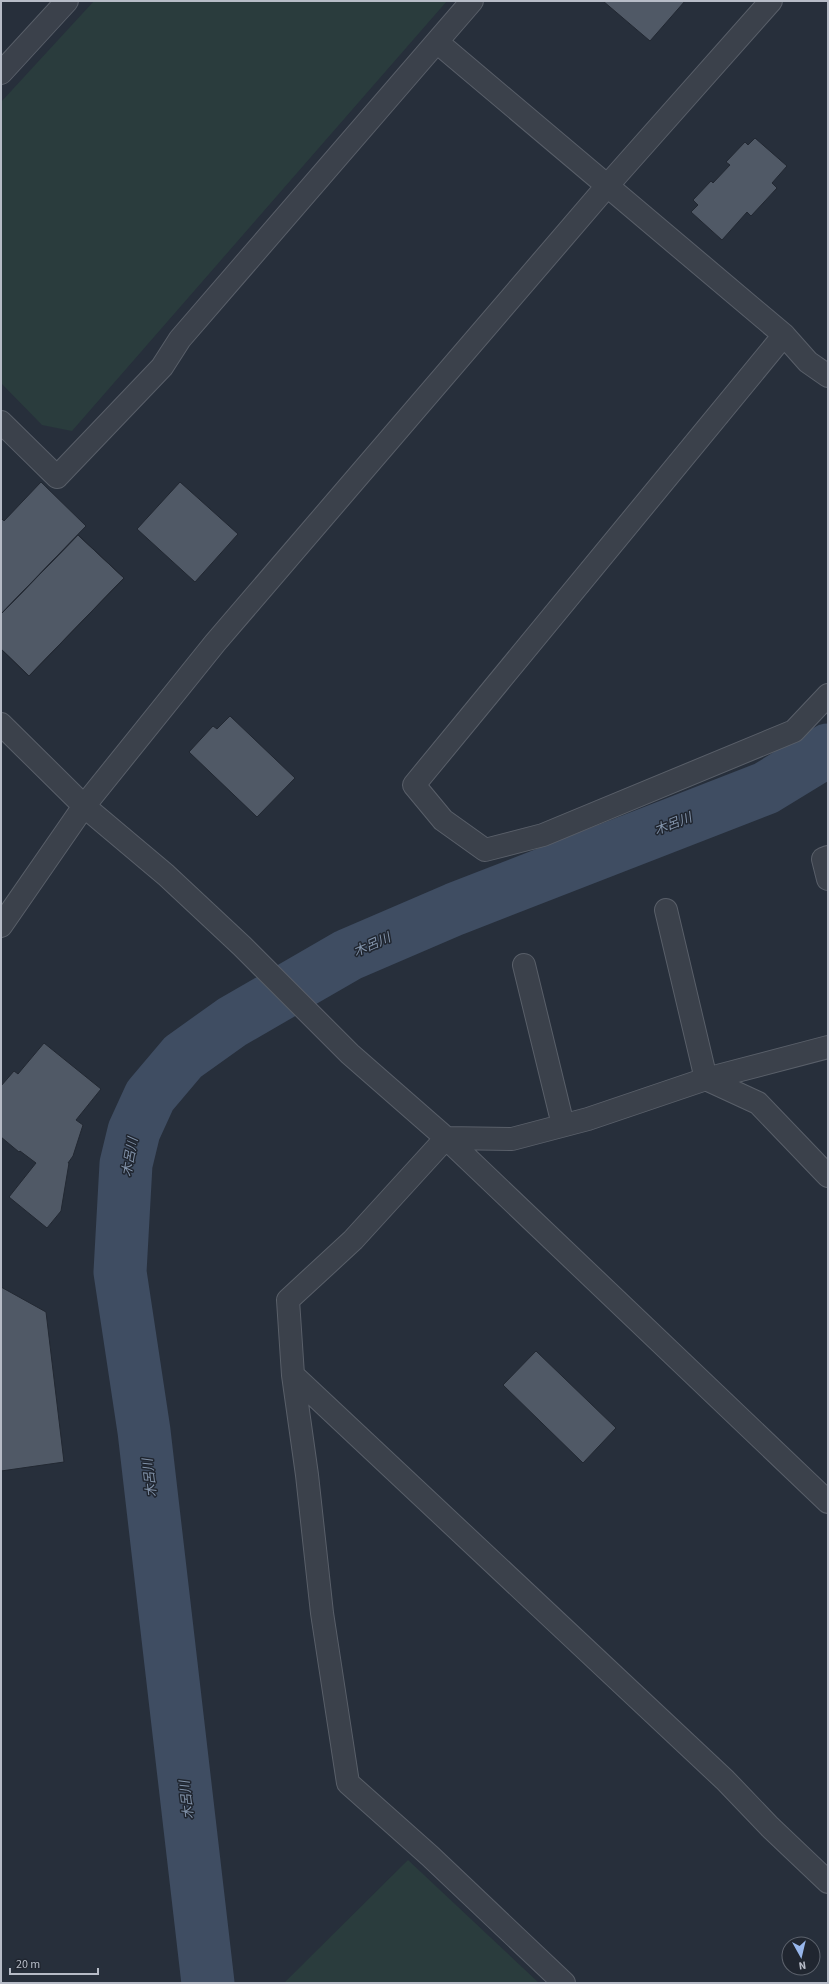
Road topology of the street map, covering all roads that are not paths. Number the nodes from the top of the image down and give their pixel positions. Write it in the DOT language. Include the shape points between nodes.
graph roads {
  1 [pos="67,1"];
  2 [pos="472,1"];
  3 [pos="771,1"];
  4 [pos="437,42"];
  5 [pos="1,73"];
  6 [pos="607,186"];
  7 [pos="784,335"];
  8 [pos="828,376"];
  9 [pos="1,422"];
  10 [pos="828,695"];
  11 [pos="1,724"];
  12 [pos="84,806"];
  13 [pos="828,857"];
  14 [pos="828,879"];
  15 [pos="666,910"];
  16 [pos="1,926"];
  17 [pos="524,965"];
  18 [pos="828,1047"];
  19 [pos="706,1079"];
  20 [pos="563,1126"];
  21 [pos="446,1138"];
  22 [pos="828,1176"];
  23 [pos="293,1375"];
  24 [pos="828,1502"];
  25 [pos="828,1882"];
  26 [pos="564,1983"];
  1 -- 5 [label="street"];
  2 -- 4 [label="street"];
  3 -- 6 [label="street"];
  4 -- 6 [label="street"];
  4 -- 9 [label="street" via="180,340 162,367 57,477"];
  6 -- 7 [label="street"];
  6 -- 12 [label="street" via="215,643"];
  7 -- 8 [label="street" via="808,362"];
  7 -- 10 [label="street" via="414,785 443,820 485,850 543,835 794,731"];
  11 -- 12 [label="street"];
  12 -- 16 [label="street"];
  12 -- 21 [label="street" via="166,875 242,946 350,1054"];
  13 -- 14 [label="street" via="823,859"];
  15 -- 19 [label="street"];
  17 -- 20 [label="street"];
  18 -- 19 [label="street"];
  19 -- 20 [label="street"];
  19 -- 22 [label="street" via="758,1103"];
  20 -- 21 [label="street" via="512,1139"];
  21 -- 23 [label="street" via="353,1240 288,1300"];
  21 -- 24 [label="street"];
  23 -- 25 [label="street" via="725,1780"];
  23 -- 26 [label="street" via="322,1613 348,1783 430,1856"];
}
